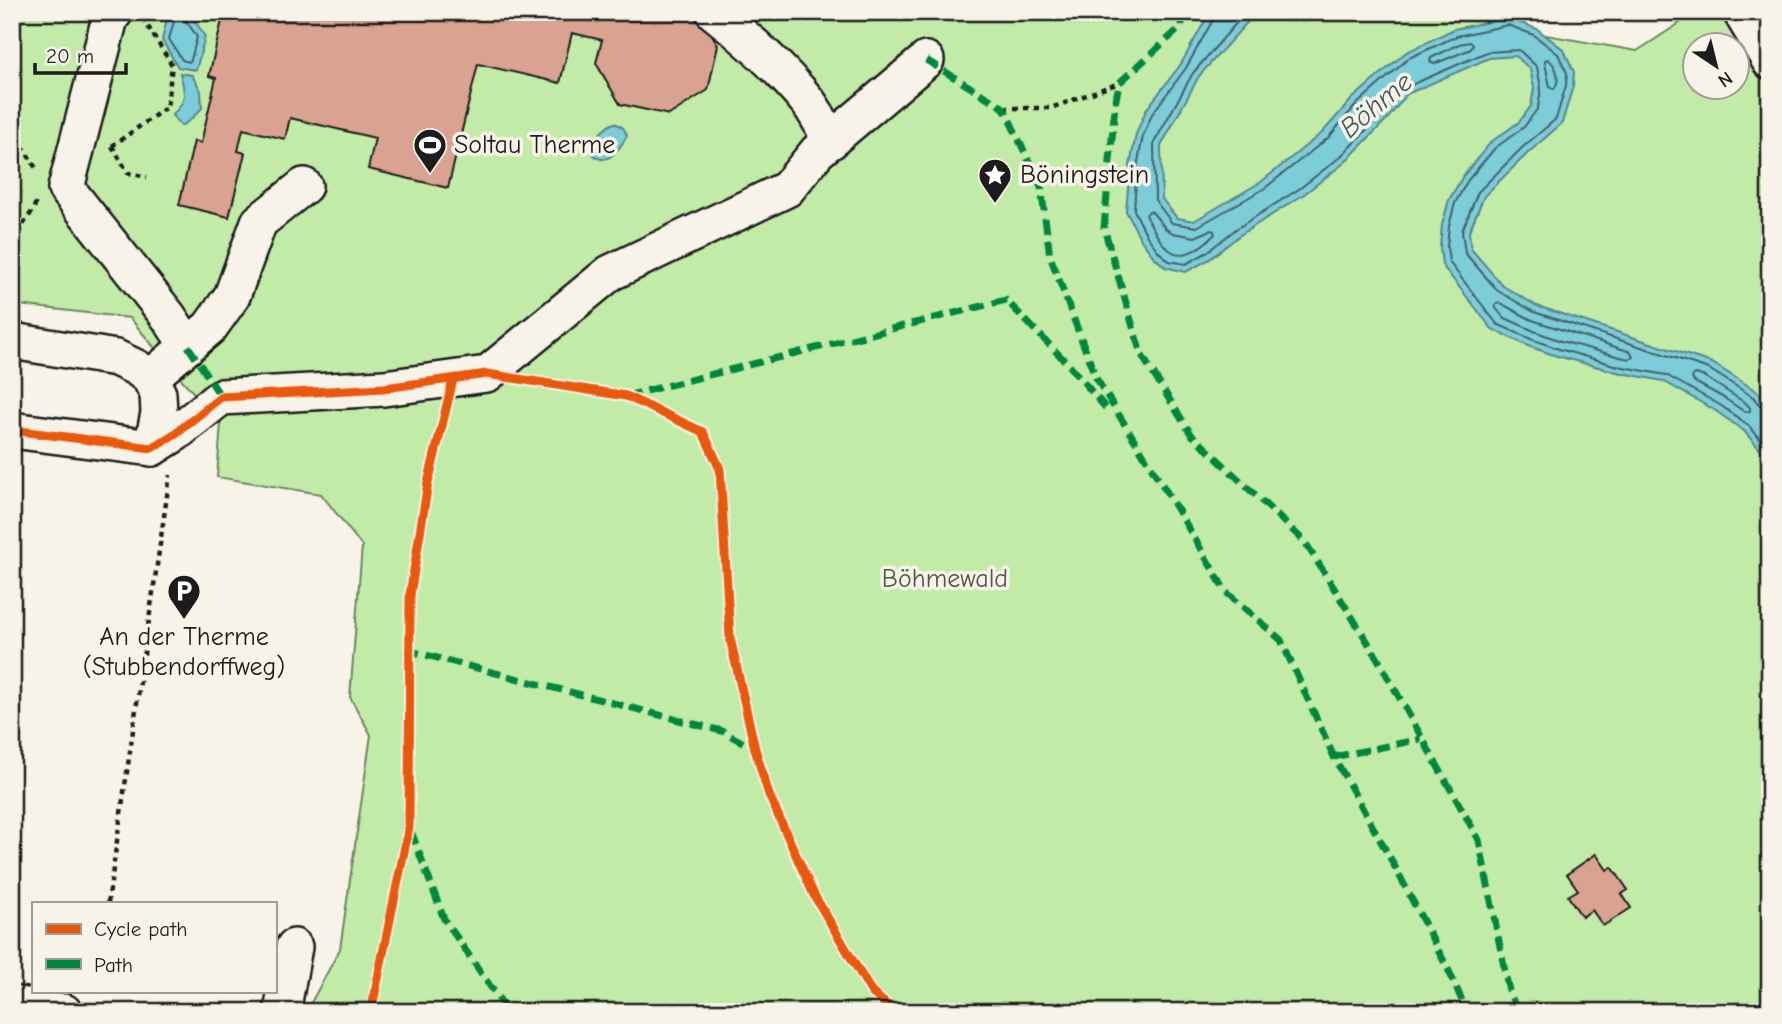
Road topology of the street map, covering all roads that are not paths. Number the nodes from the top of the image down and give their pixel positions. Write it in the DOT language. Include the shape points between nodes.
graph roads {
  1 [pos="115,12"];
  2 [pos="714,12"];
  3 [pos="1741,12"];
  4 [pos="926,60"];
  5 [pos="1770,61"];
  6 [pos="831,141"];
  7 [pos="304,186"];
  8 [pos="12,341"];
  9 [pos="188,346"];
  10 [pos="150,378"];
  11 [pos="12,430"];
  12 [pos="164,441"];
  13 [pos="294,947"];
  14 [pos="12,1004"];
  15 [pos="64,1012"];
  16 [pos="282,1012"];
  1 -- 9 [label="lane" via="55,185 168,316"];
  2 -- 6 [label="lane" via="774,64 810,105"];
  3 -- 5 [label="lane"];
  4 -- 6 [label="lane"];
  6 -- 12 [label="lane" via="787,189 610,273 487,374 384,388 221,397"];
  7 -- 9 [label="lane" via="259,222 232,296 210,327"];
  8 -- 10 [label="lane" via="116,358"];
  9 -- 10 [label="lane"];
  10 -- 12 [label="lane" via="158,394"];
  11 -- 12 [label="lane"];
  13 -- 16 [label="lane"];
  14 -- 15 [label="lane"];
}
